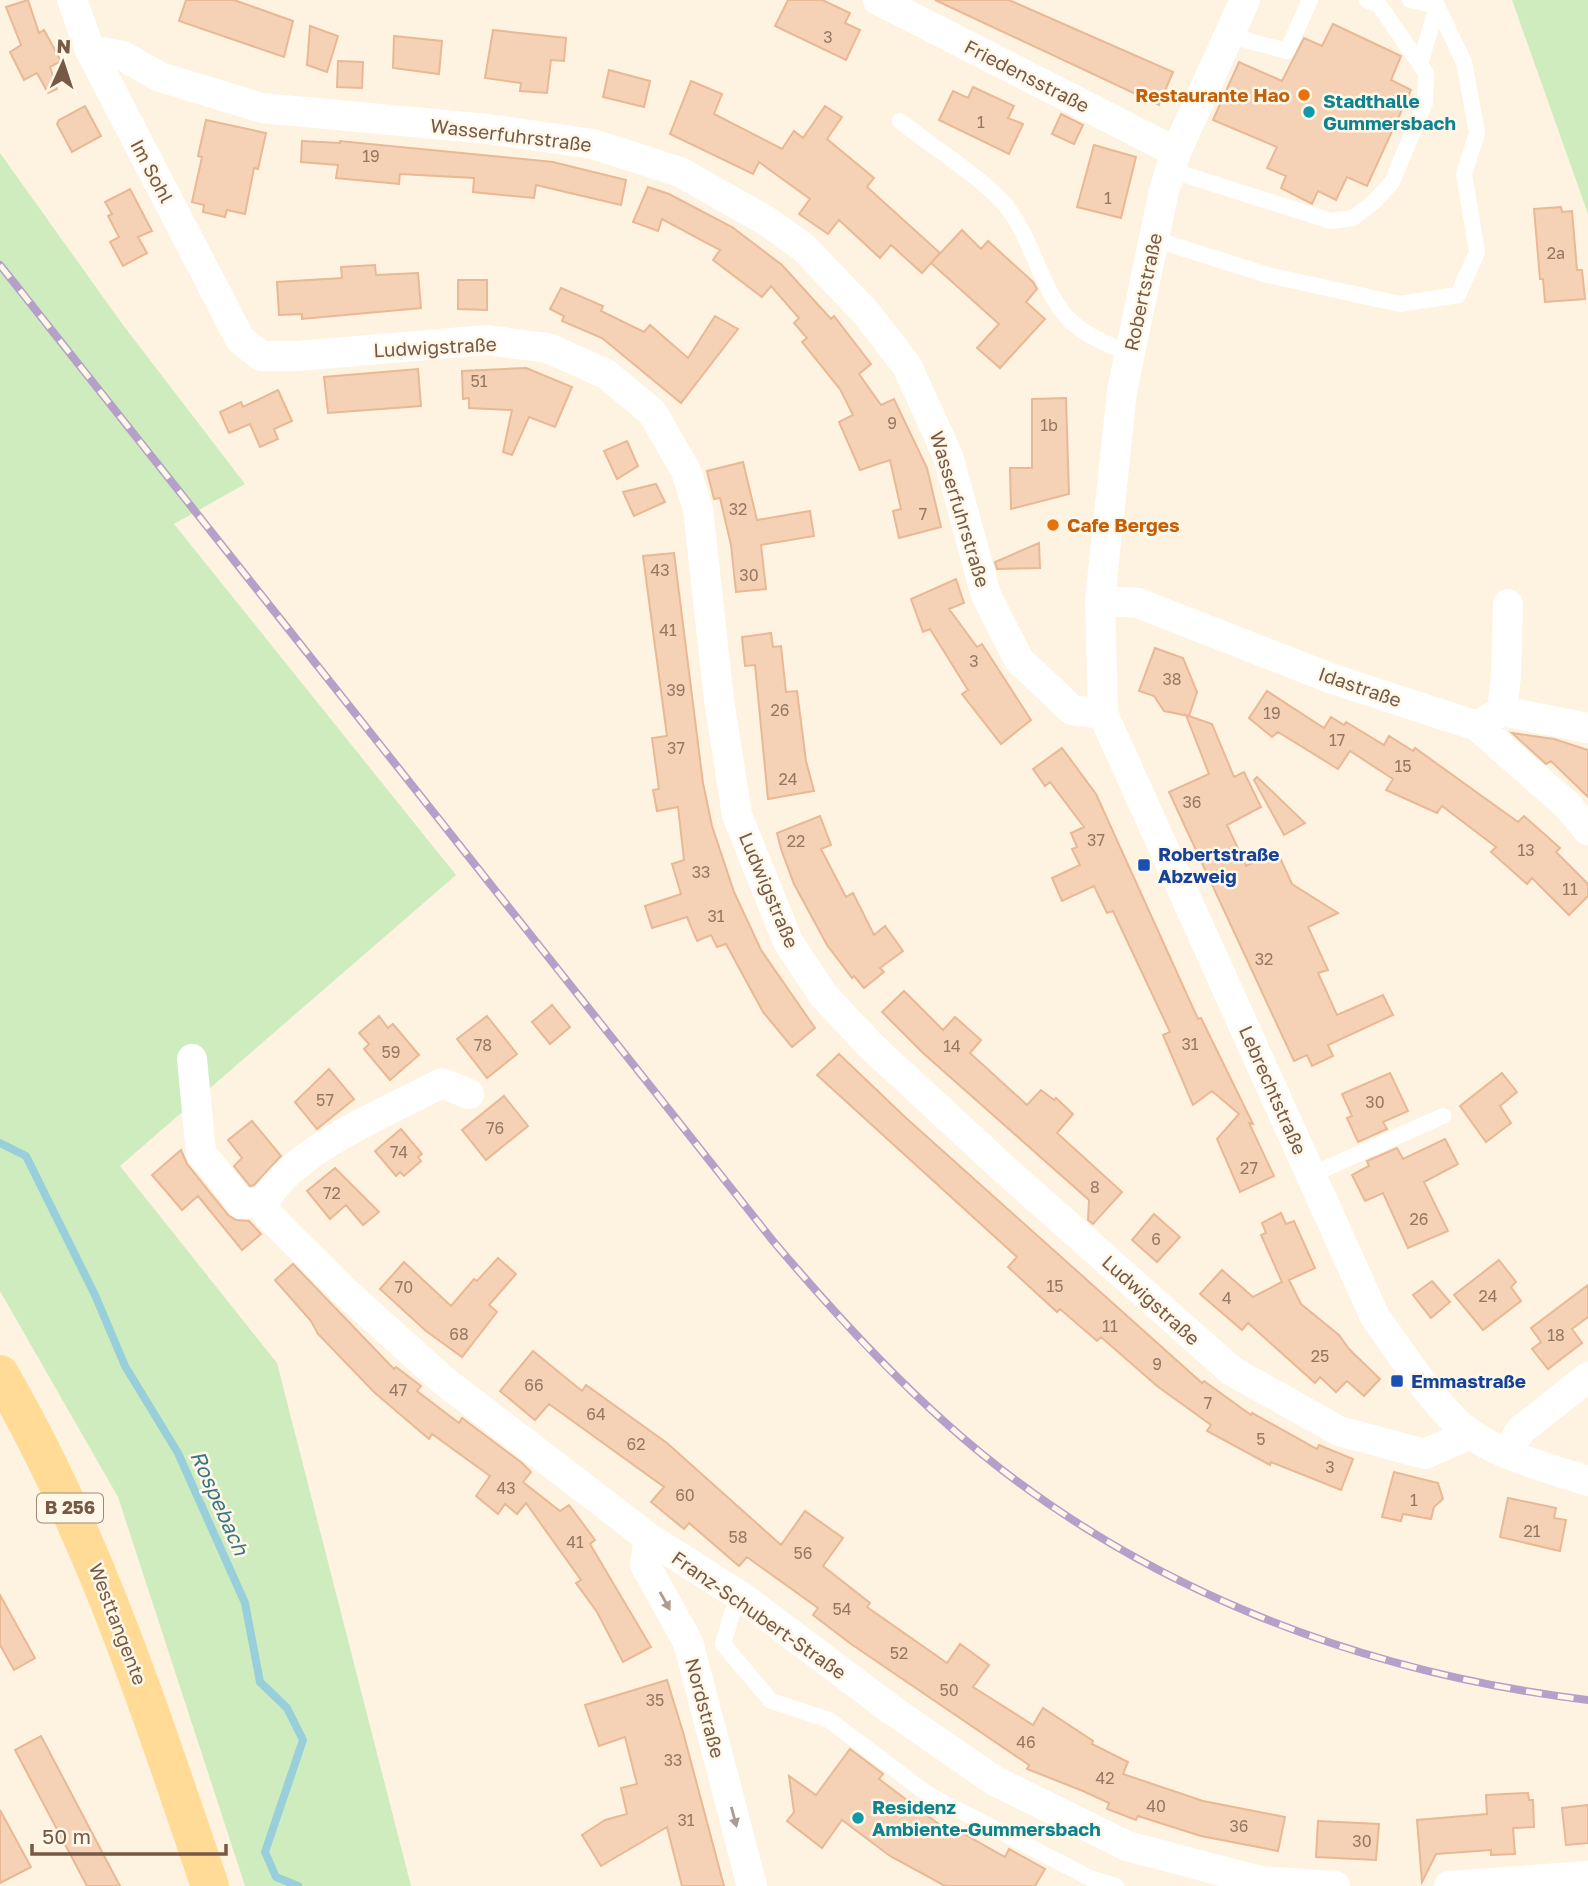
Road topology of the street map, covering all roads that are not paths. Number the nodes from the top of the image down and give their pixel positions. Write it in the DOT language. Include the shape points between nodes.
graph roads {
  1 [pos="72,0"];
  2 [pos="878,0"];
  3 [pos="1245,0"];
  4 [pos="1310,0"];
  5 [pos="1408,0"];
  6 [pos="1373,3"];
  7 [pos="1436,3"];
  8 [pos="1230,36"];
  9 [pos="90,50"];
  10 [pos="1420,64"];
  11 [pos="900,121"];
  12 [pos="1173,161"];
  13 [pos="1153,239"];
  14 [pos="240,339"];
  15 [pos="1130,354"];
  16 [pos="1100,600"];
  17 [pos="1508,604"];
  18 [pos="1102,714"];
  19 [pos="1490,718"];
  20 [pos="1588,728"];
  21 [pos="1588,830"];
  22 [pos="192,1059"];
  23 [pos="469,1094"];
  24 [pos="1443,1116"];
  25 [pos="1311,1175"];
  26 [pos="264,1202"];
  27 [pos="0,1374"];
  28 [pos="1588,1377"];
  29 [pos="1470,1434"];
  30 [pos="1506,1453"];
  31 [pos="1588,1481"];
  32 [pos="649,1538"];
  33 [pos="743,1598"];
  34 [pos="1588,1876"];
  35 [pos="1220,1879"];
  36 [pos="210,1886"];
  37 [pos="752,1886"];
  38 [pos="1116,1886"];
  39 [pos="1335,1886"];
  40 [pos="1449,1886"];
  1 -- 9 [label="street, Im Sohl"];
  2 -- 12 [label="street, Friedensstraße"];
  3 -- 8 [label="street, Robertstraße"];
  4 -- 8 [label="lane" via="1287,51"];
  5 -- 6 [label="lane"];
  5 -- 7 [label="lane"];
  6 -- 10 [label="lane"];
  7 -- 10 [label="lane"];
  7 -- 13 [label="lane" via="1464,62 1477,133 1464,174 1478,253 1458,295 1400,304 1268,275"];
  8 -- 12 [label="street, Robertstraße"];
  9 -- 14 [label="street, Im Sohl"];
  9 -- 18 [label="street, Wasserfuhrstraße" via="124,56 160,77 262,108 593,144 680,173 765,220 803,247 867,314 908,366 948,456 986,595 1019,660 1072,710"];
  10 -- 12 [label="lane" via="1426,73 1425,103 1392,182 1353,218 1331,221"];
  11 -- 15 [label="lane" via="1000,200 1020,226 1066,317 1094,338"];
  12 -- 13 [label="street, Robertstraße"];
  13 -- 15 [label="street, Robertstraße"];
  14 -- 29 [label="street, Ludwigstraße" via="261,356 487,340 548,348 606,373 652,412 686,471 698,509 737,815 788,942 824,996 994,1160 1231,1371 1339,1431 1425,1454"];
  15 -- 16 [label="street, Robertstraße"];
  16 -- 18 [label="street, Lebrechtstraße"];
  16 -- 19 [label="street, Idastraße" via="1138,603 1330,678"];
  17 -- 19 [label="street" via="1506,676"];
  18 -- 25 [label="street, Lebrechtstraße"];
  19 -- 20 [label="street"];
  19 -- 21 [label="street, Idastraße"];
  22 -- 26 [label="street" via="201,1153 242,1204"];
  23 -- 26 [label="street" via="442,1083 321,1147 271,1190"];
  24 -- 25 [label="lane"];
  25 -- 29 [label="street, Lebrechtstraße" via="1375,1317 1437,1399"];
  26 -- 32 [label="street, Franz-Schubert-Straße" via="268,1214 343,1290 444,1381"];
  27 -- 36 [label="main road, Westtangente / B 256" via="82,1530 128,1647"];
  28 -- 30 [label="street" via="1521,1430"];
  29 -- 30 [label="street, Lebrechtstraße"];
  30 -- 31 [label="street, Lebrechtstraße"];
  32 -- 33 [label="street, Franz-Schubert-Straße"];
  32 -- 37 [label="street, Nordstraße, one-way" via="645,1565 688,1642"];
  33 -- 35 [label="street, Franz-Schubert-Straße" via="995,1781 1127,1846"];
  33 -- 38 [label="lane" via="732,1613 723,1644 771,1701 829,1720 929,1795 1092,1880"];
  34 -- 40 [label="street"];
  35 -- 39 [label="street, Franz-Schubert-Straße"];
}
